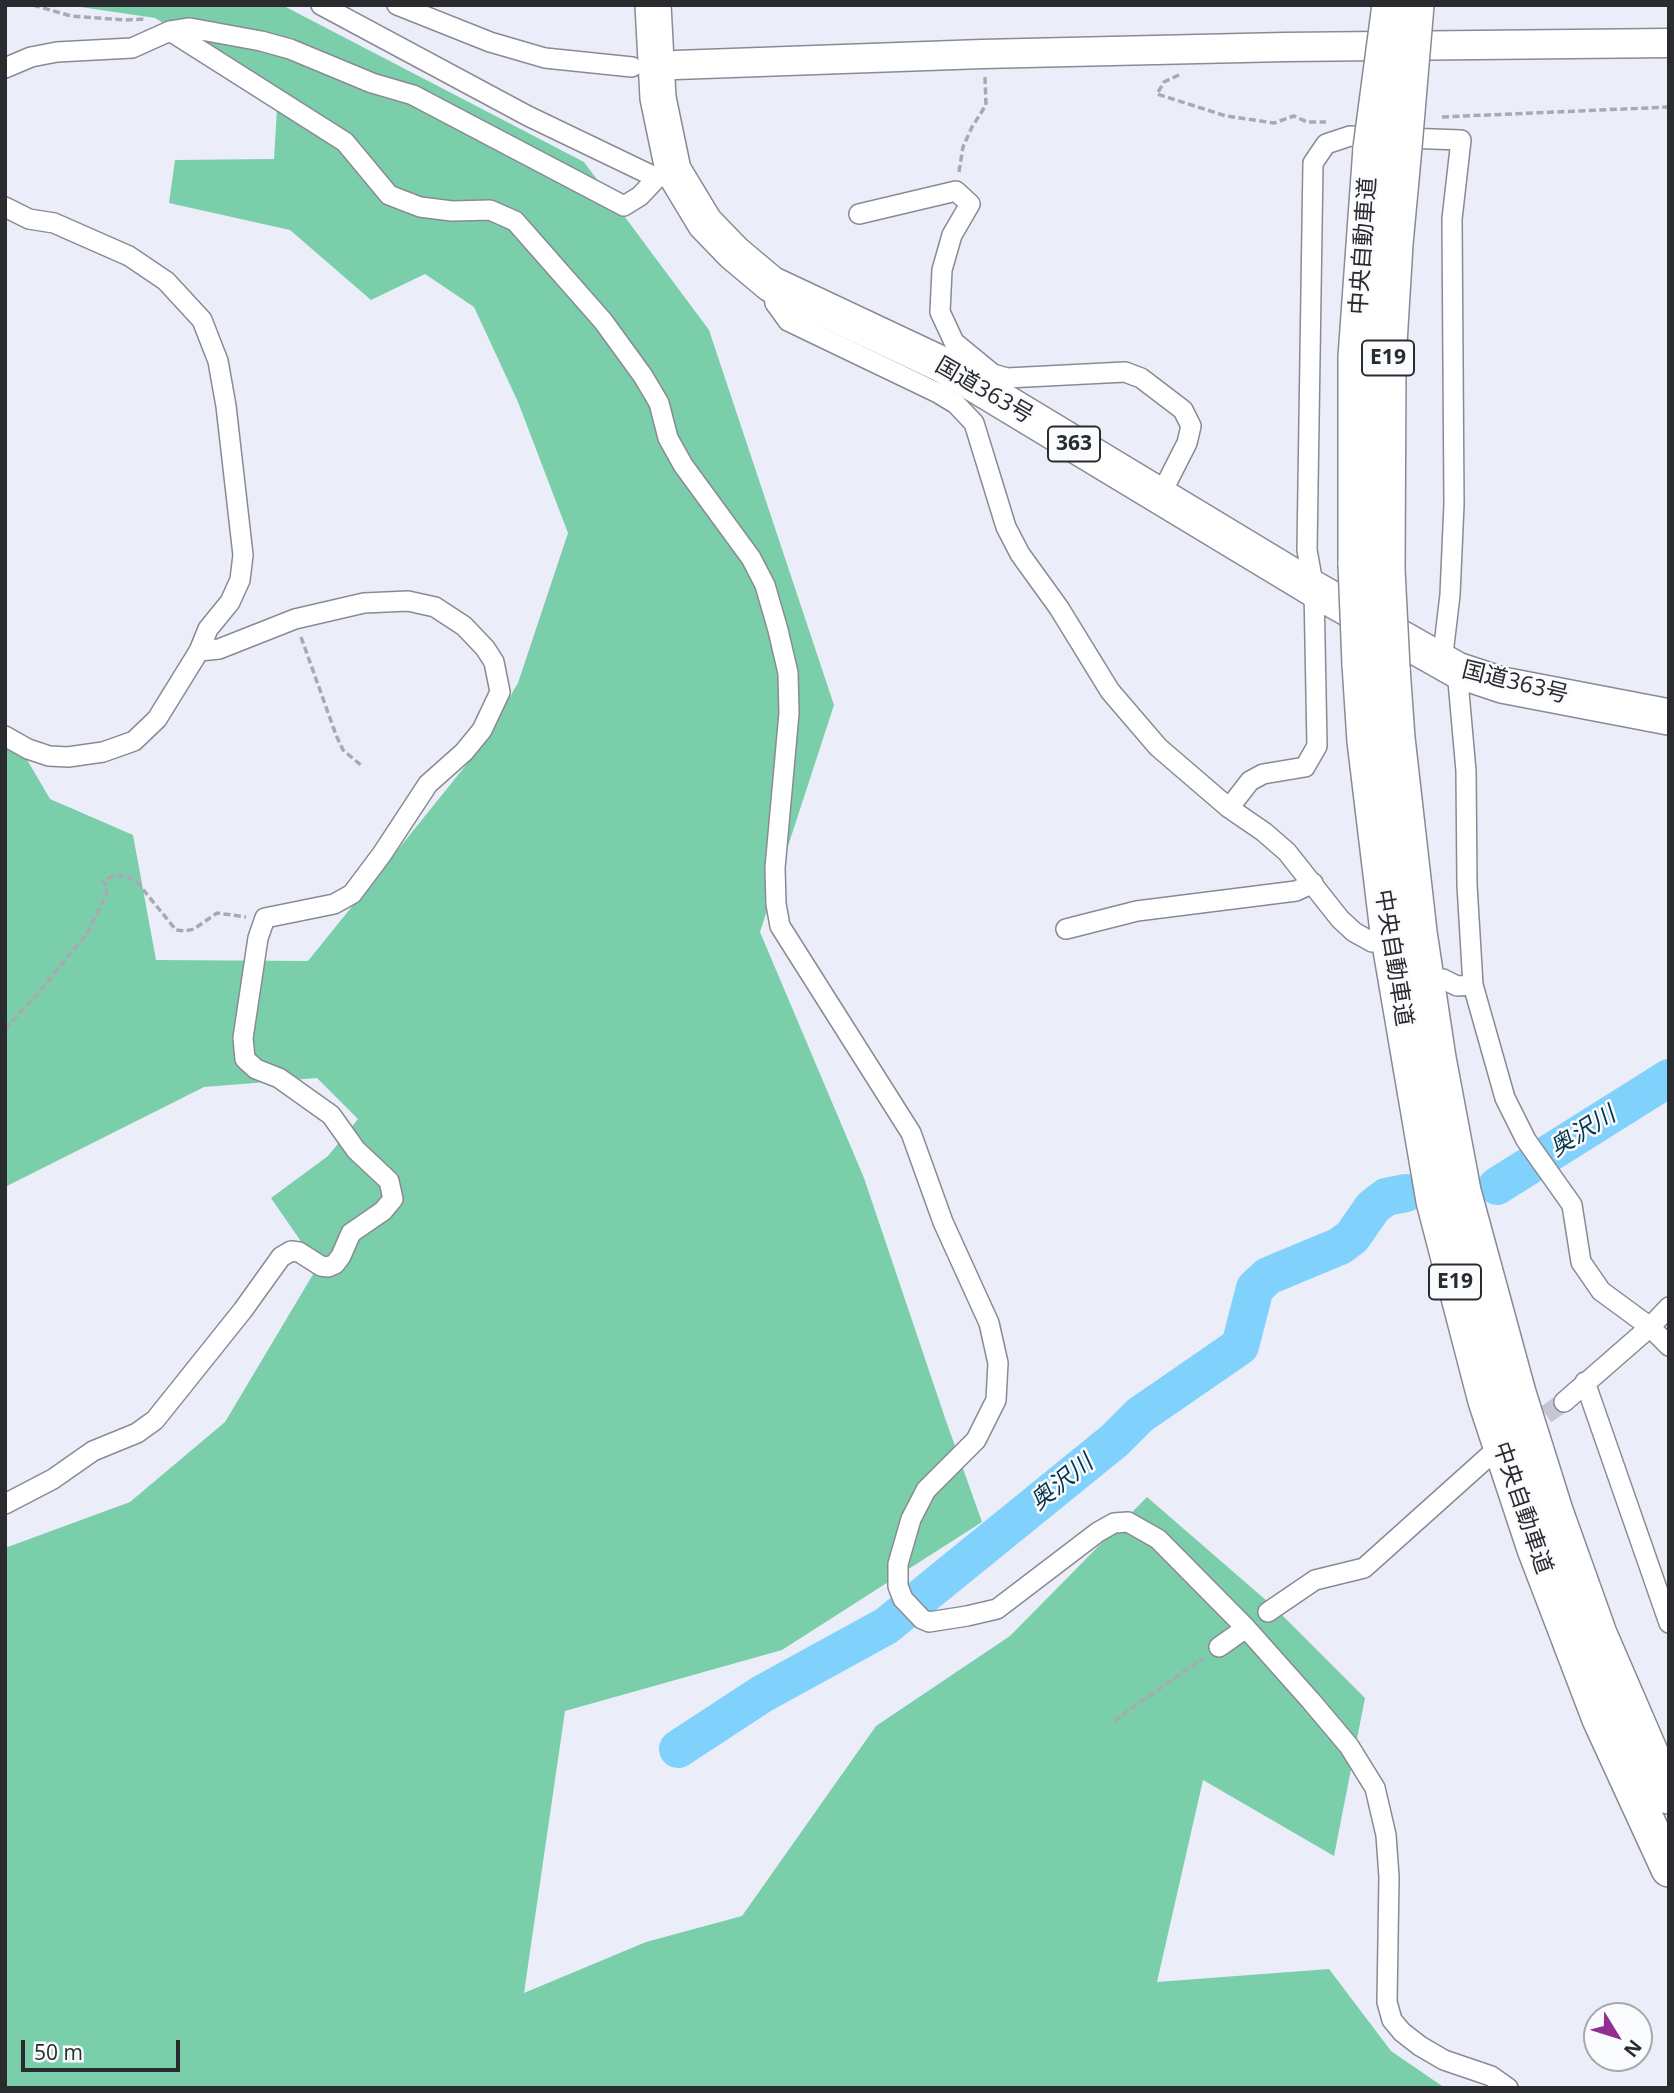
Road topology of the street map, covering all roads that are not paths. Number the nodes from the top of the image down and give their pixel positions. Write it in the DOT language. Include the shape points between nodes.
graph roads {
  1 [pos="321,5"];
  2 [pos="397,5"];
  3 [pos="653,5"];
  4 [pos="1390,5"];
  5 [pos="1416,5"];
  6 [pos="165,33"];
  7 [pos="1669,43"];
  8 [pos="676,65"];
  9 [pos="632,67"];
  10 [pos="5,68"];
  11 [pos="1388,147"];
  12 [pos="665,174"];
  13 [pos="5,207"];
  14 [pos="859,214"];
  15 [pos="771,284"];
  16 [pos="988,381"];
  17 [pos="1160,496"];
  18 [pos="1314,589"];
  19 [pos="199,651"];
  20 [pos="1376,666"];
  21 [pos="1450,666"];
  22 [pos="1669,717"];
  23 [pos="5,737"];
  24 [pos="1228,808"];
  25 [pos="1313,883"];
  26 [pos="1066,929"];
  27 [pos="1372,942"];
  28 [pos="1443,979"];
  29 [pos="1473,985"];
  30 [pos="1669,1307"];
  31 [pos="1650,1327"];
  32 [pos="1669,1346"];
  33 [pos="1586,1382"];
  34 [pos="1564,1402"];
  35 [pos="1499,1447"];
  36 [pos="5,1504"];
  37 [pos="1268,1612"];
  38 [pos="1669,1623"];
  39 [pos="1246,1628"];
  40 [pos="1219,1647"];
  41 [pos="1669,1796"];
  42 [pos="1669,1868"];
  43 [pos="1508,2088"];
  1 -- 12 [label="street" via="528,116"];
  2 -- 9 [label="street" via="545,58"];
  3 -- 12 [label="highway, 国道363号 / 363"];
  4 -- 11 [label="highway, 中央自動車道 / E19, bridge"];
  5 -- 11 [label="highway, 中央自動車道 / E19, bridge"];
  6 -- 10 [label="street" via="132,48 57,52"];
  6 -- 12 [label="street" via="190,28 261,41 413,95 624,206"];
  6 -- 39 [label="street" via="345,142 389,195 420,207 490,210 515,221 603,321 643,376 659,403 668,438 683,465 751,558 765,585 788,673 789,713 775,868 780,926 911,1133 943,1222 989,1323 998,1363 996,1400 976,1440 926,1490 911,1519 898,1564 903,1599 929,1622 997,1609 1098,1532 1128,1522 1158,1539"];
  7 -- 8 [label="street" via="1285,47"];
  11 -- 20 [label="highway, 中央自動車道 / E19, bridge" via="1395,244 1371,567"];
  12 -- 15 [label="highway, 国道363号 / 363" via="705,223"];
  13 -- 19 [label="street" via="29,219 78,232 148,267 179,293 210,337 226,406 243,555 240,580 230,602 208,629"];
  14 -- 16 [label="street" via="956,191 970,204 952,234 942,270 940,312 954,342"];
  15 -- 16 [label="highway, 国道363号 / 363" via="943,365"];
  15 -- 24 [label="street" via="775,303 788,321 938,393 974,423 1006,527 1110,691 1158,747"];
  16 -- 17 [label="highway, 国道363号 / 363"];
  16 -- 17 [label="street" via="1125,372 1141,378 1183,410 1191,426"];
  17 -- 18 [label="highway, 国道363号 / 363"];
  18 -- 21 [label="highway, 国道363号 / 363"];
  18 -- 21 [label="street" via="1307,550 1313,163 1326,144 1350,136 1461,140 1452,219"];
  18 -- 24 [label="street" via="1317,746 1305,767 1262,774 1250,781"];
  19 -- 23 [label="street" via="157,719 134,741 68,757 49,756"];
  19 -- 36 [label="street" via="219,649 295,619 364,603 408,601 435,607 464,626 494,662 500,692 482,730 428,784 352,894 334,904 265,918 258,938 243,1038 245,1059 331,1115 356,1150 389,1181 393,1199 351,1233 335,1264 321,1266 299,1252 281,1257 155,1420"];
  20 -- 41 [label="highway, 中央自動車道 / E19" via="1397,738 1419,932 1463,1191 1555,1511 1599,1634"];
  20 -- 42 [label="highway, 中央自動車道 / E19" via="1365,741 1388,932 1438,1214 1486,1401 1535,1549 1600,1719"];
  21 -- 22 [label="highway, 国道363号 / 363" via="1502,685"];
  21 -- 29 [label="street" via="1466,771"];
  24 -- 25 [label="street" via="1264,832"];
  25 -- 26 [label="street" via="1296,891 1137,911"];
  25 -- 27 [label="street" via="1340,919"];
  28 -- 29 [label="street" via="1457,986"];
  29 -- 31 [label="street" via="1505,1098 1526,1140 1573,1205 1581,1262 1601,1291"];
  30 -- 31 [label="street"];
  31 -- 32 [label="street"];
  31 -- 33 [label="street"];
  33 -- 34 [label="street"];
  33 -- 38 [label="street"];
  35 -- 37 [label="street" via="1363,1568 1315,1580"];
  39 -- 40 [label="street"];
  39 -- 43 [label="street" via="1349,1746 1375,1788 1386,1835 1387,2002 1392,2020 1420,2046 1444,2060 1491,2076"];
}
